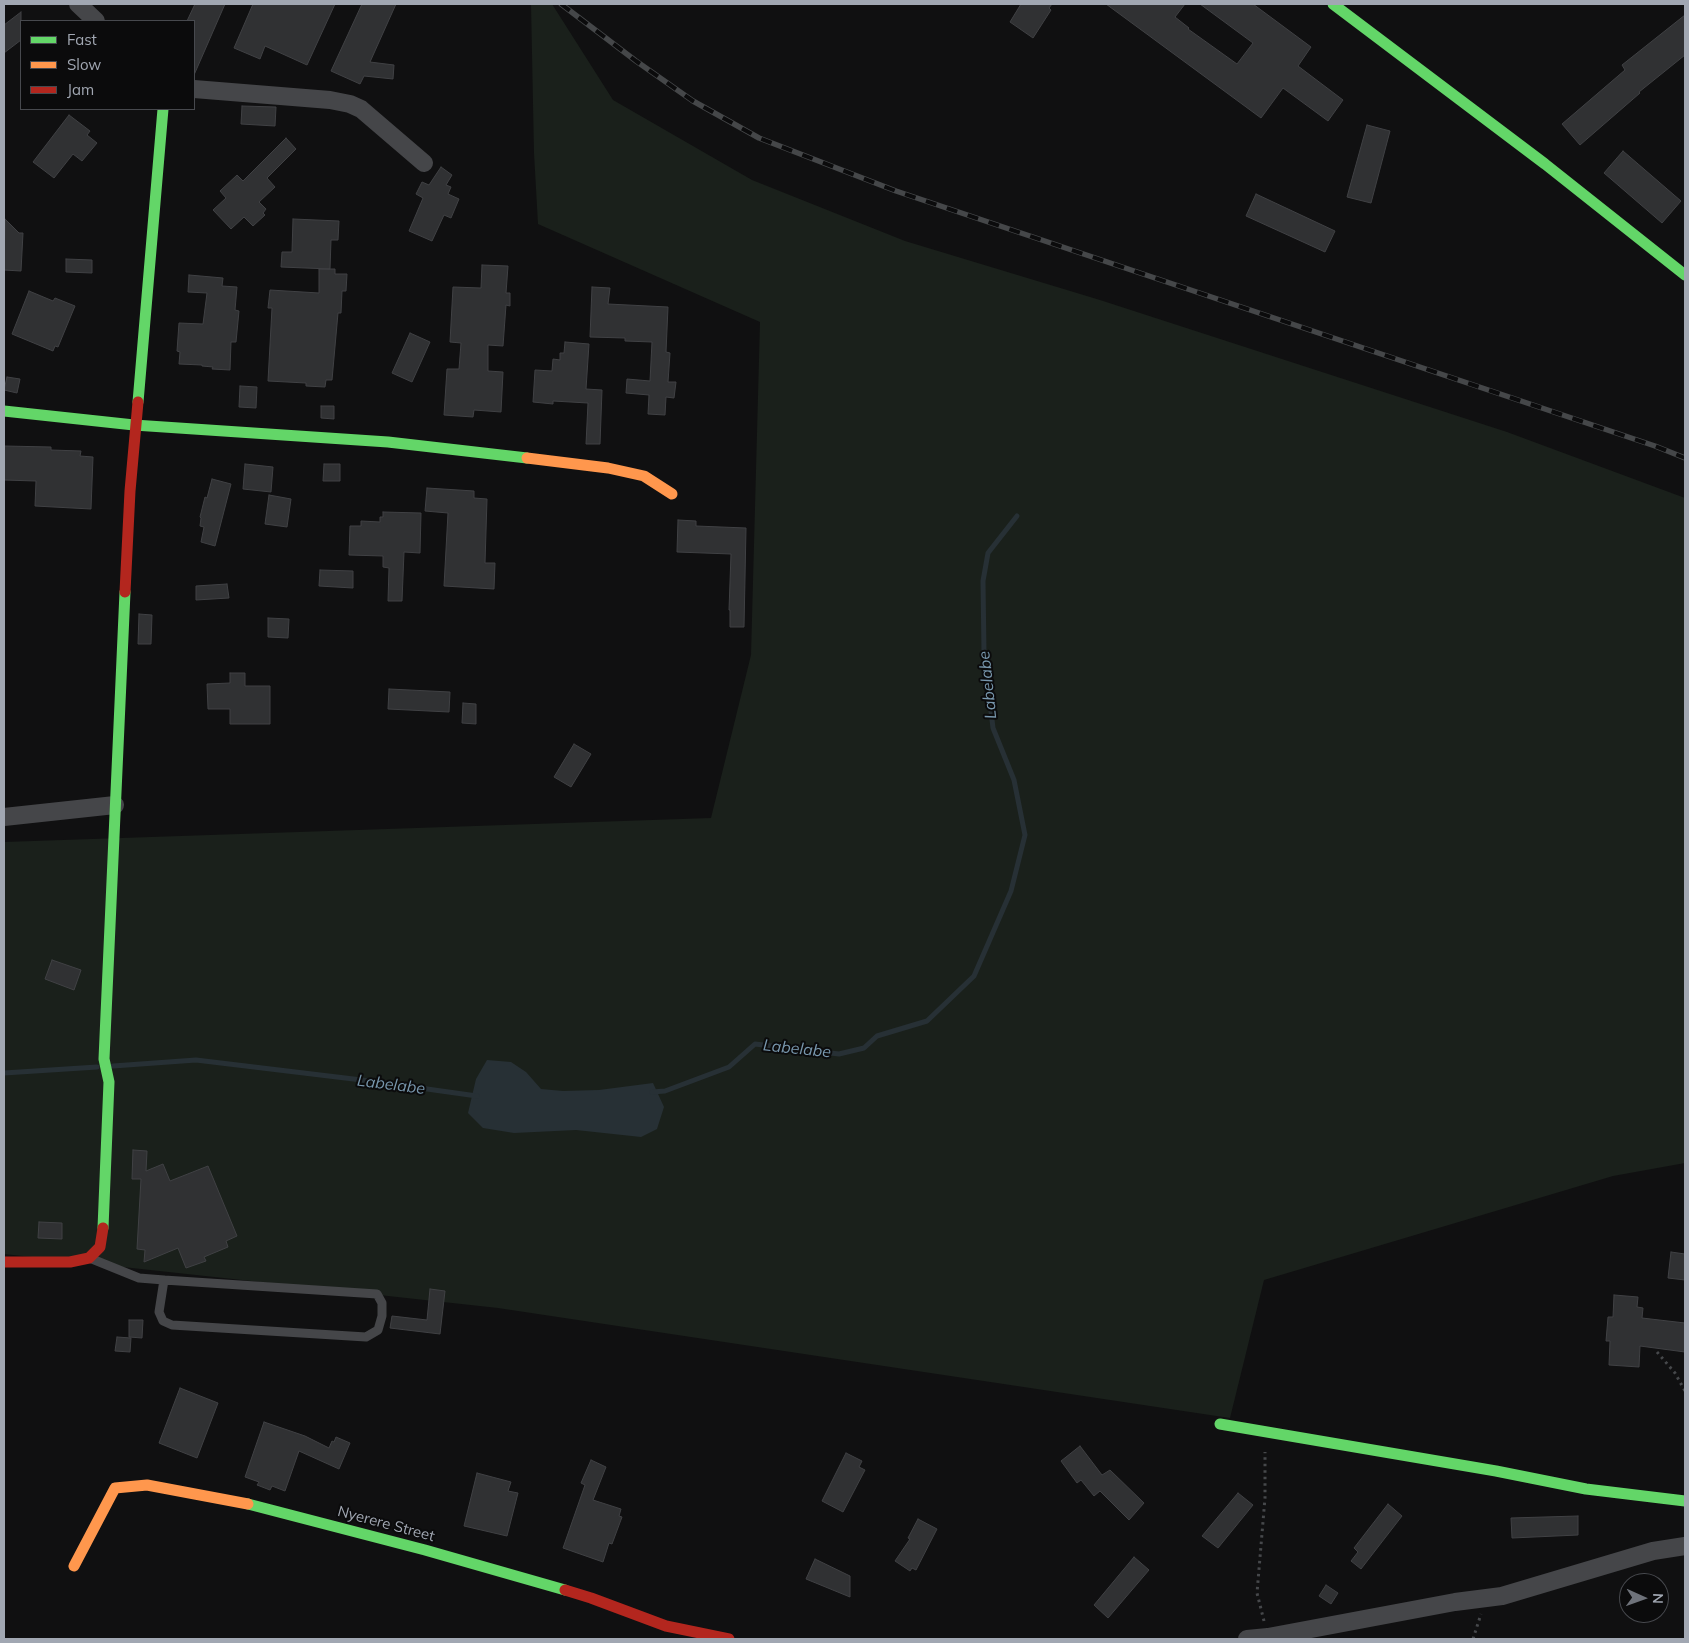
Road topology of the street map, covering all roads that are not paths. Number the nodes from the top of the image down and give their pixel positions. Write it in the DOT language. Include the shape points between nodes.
graph roads {
  1 [pos="78,4"];
  2 [pos="1334,4"];
  3 [pos="95,20"];
  4 [pos="195,89"];
  5 [pos="162,110"];
  6 [pos="424,163"];
  7 [pos="1685,275"];
  8 [pos="4,411"];
  9 [pos="134,425"];
  10 [pos="672,494"];
  11 [pos="115,805"];
  12 [pos="4,817"];
  13 [pos="89,1258"];
  14 [pos="4,1262"];
  15 [pos="164,1280"];
  16 [pos="1220,1424"];
  17 [pos="1685,1501"];
  18 [pos="1685,1546"];
  19 [pos="74,1566"];
  20 [pos="729,1639"];
  21 [pos="1247,1639"];
  1 -- 3 [label="street"];
  2 -- 7 [label="street" via="1546,164"];
  4 -- 6 [label="street" via="350,104 361,108"];
  5 -- 9 [label="street"];
  8 -- 9 [label="street"];
  9 -- 10 [label="street" via="388,442 573,463 644,476"];
  9 -- 11 [label="street"];
  11 -- 12 [label="street"];
  11 -- 13 [label="street" via="104,1059 109,1082 103,1228 100,1246"];
  13 -- 14 [label="street" via="70,1262"];
  13 -- 15 [label="lane" via="139,1278"];
  15 -- 15 [label="lane" via="159,1312 163,1322 172,1325 366,1337 378,1330 382,1316 382,1303 377,1294"];
  16 -- 17 [label="street" via="1586,1489"];
  18 -- 21 [label="street" via="1653,1551 1502,1596"];
  19 -- 20 [label="street, Nyerere Street" via="115,1488 147,1484 246,1504 425,1550 591,1598 666,1626"];
}
